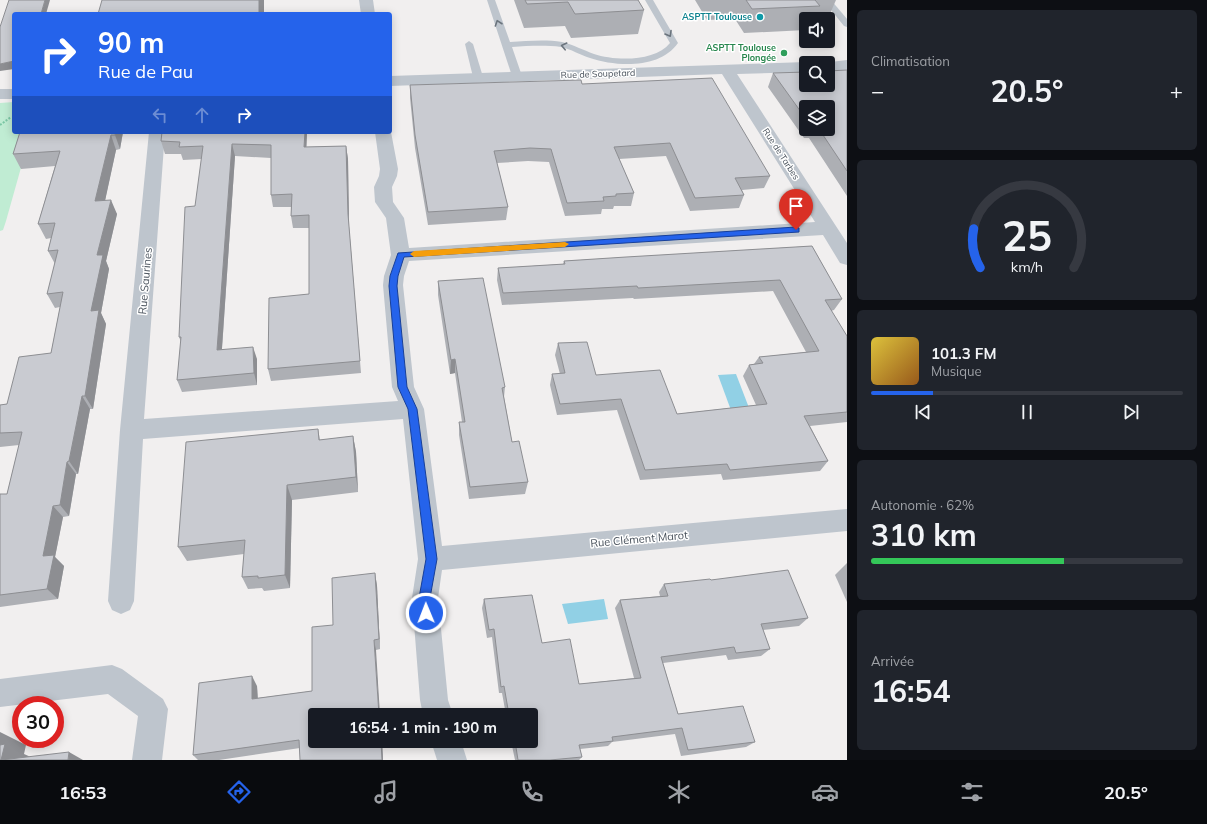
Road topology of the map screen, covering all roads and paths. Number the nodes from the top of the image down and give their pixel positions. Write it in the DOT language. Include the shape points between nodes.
graph roads {
  1 [pos="366,0"];
  2 [pos="491,0"];
  3 [pos="649,0"];
  4 [pos="826,0"];
  5 [pos="368,12"];
  6 [pos="847,24"];
  7 [pos="470,44"];
  8 [pos="506,45"];
  9 [pos="847,65"];
  10 [pos="835,66"];
  11 [pos="799,67"];
  12 [pos="727,70"];
  13 [pos="517,76"];
  14 [pos="478,78"];
  15 [pos="392,81"];
  16 [pos="0,94"];
  17 [pos="12,94"];
  18 [pos="12,116"];
  19 [pos="0,125"];
  20 [pos="157,134"];
  21 [pos="383,134"];
  22 [pos="828,228"];
  23 [pos="401,255"];
  24 [pos="847,258"];
  25 [pos="413,409"];
  26 [pos="132,430"];
  27 [pos="847,520"];
  28 [pos="431,559"];
  29 [pos="122,602"];
  30 [pos="0,693"];
  31 [pos="436,708"];
  32 [pos="448,748"];
  33 [pos="147,760"];
  34 [pos="452,760"];
  1 -- 5 [label="street"];
  8 -- 2 [label="lane, one-way"];
  3 -- 8 [label="lane, one-way" via="674,44 669,52 656,57 619,60 592,56 552,44"];
  4 -- 6 [label="lane"];
  7 -- 14 [label="lane"];
  8 -- 13 [label="lane"];
  9 -- 10 [label="street"];
  11 -- 12 [label="street, Rue de Soupetard"];
  12 -- 13 [label="street, Rue de Soupetard"];
  12 -- 22 [label="street, Rue de Tarbes"];
  13 -- 14 [label="street, Rue de Soupetard"];
  14 -- 15 [label="street, Rue de Soupetard"];
  16 -- 17 [label="street"];
  18 -- 19 [label="path"];
  20 -- 26 [label="street, Rue Saurines"];
  21 -- 23 [label="street" via="389,169 383,187 384,202 395,218"];
  22 -- 23 [label="street"];
  22 -- 24 [label="street, Rue de Tarbes"];
  23 -- 25 [label="street" via="393,286 403,387"];
  25 -- 26 [label="street"];
  25 -- 28 [label="street"];
  26 -- 29 [label="street, Rue Saurines"];
  27 -- 28 [label="street, Rue Clément Marot"];
  28 -- 31 [label="street" via="425,598"];
  30 -- 33 [label="street" via="112,679 153,709"];
  32 -- 34 [label="street"];
}
